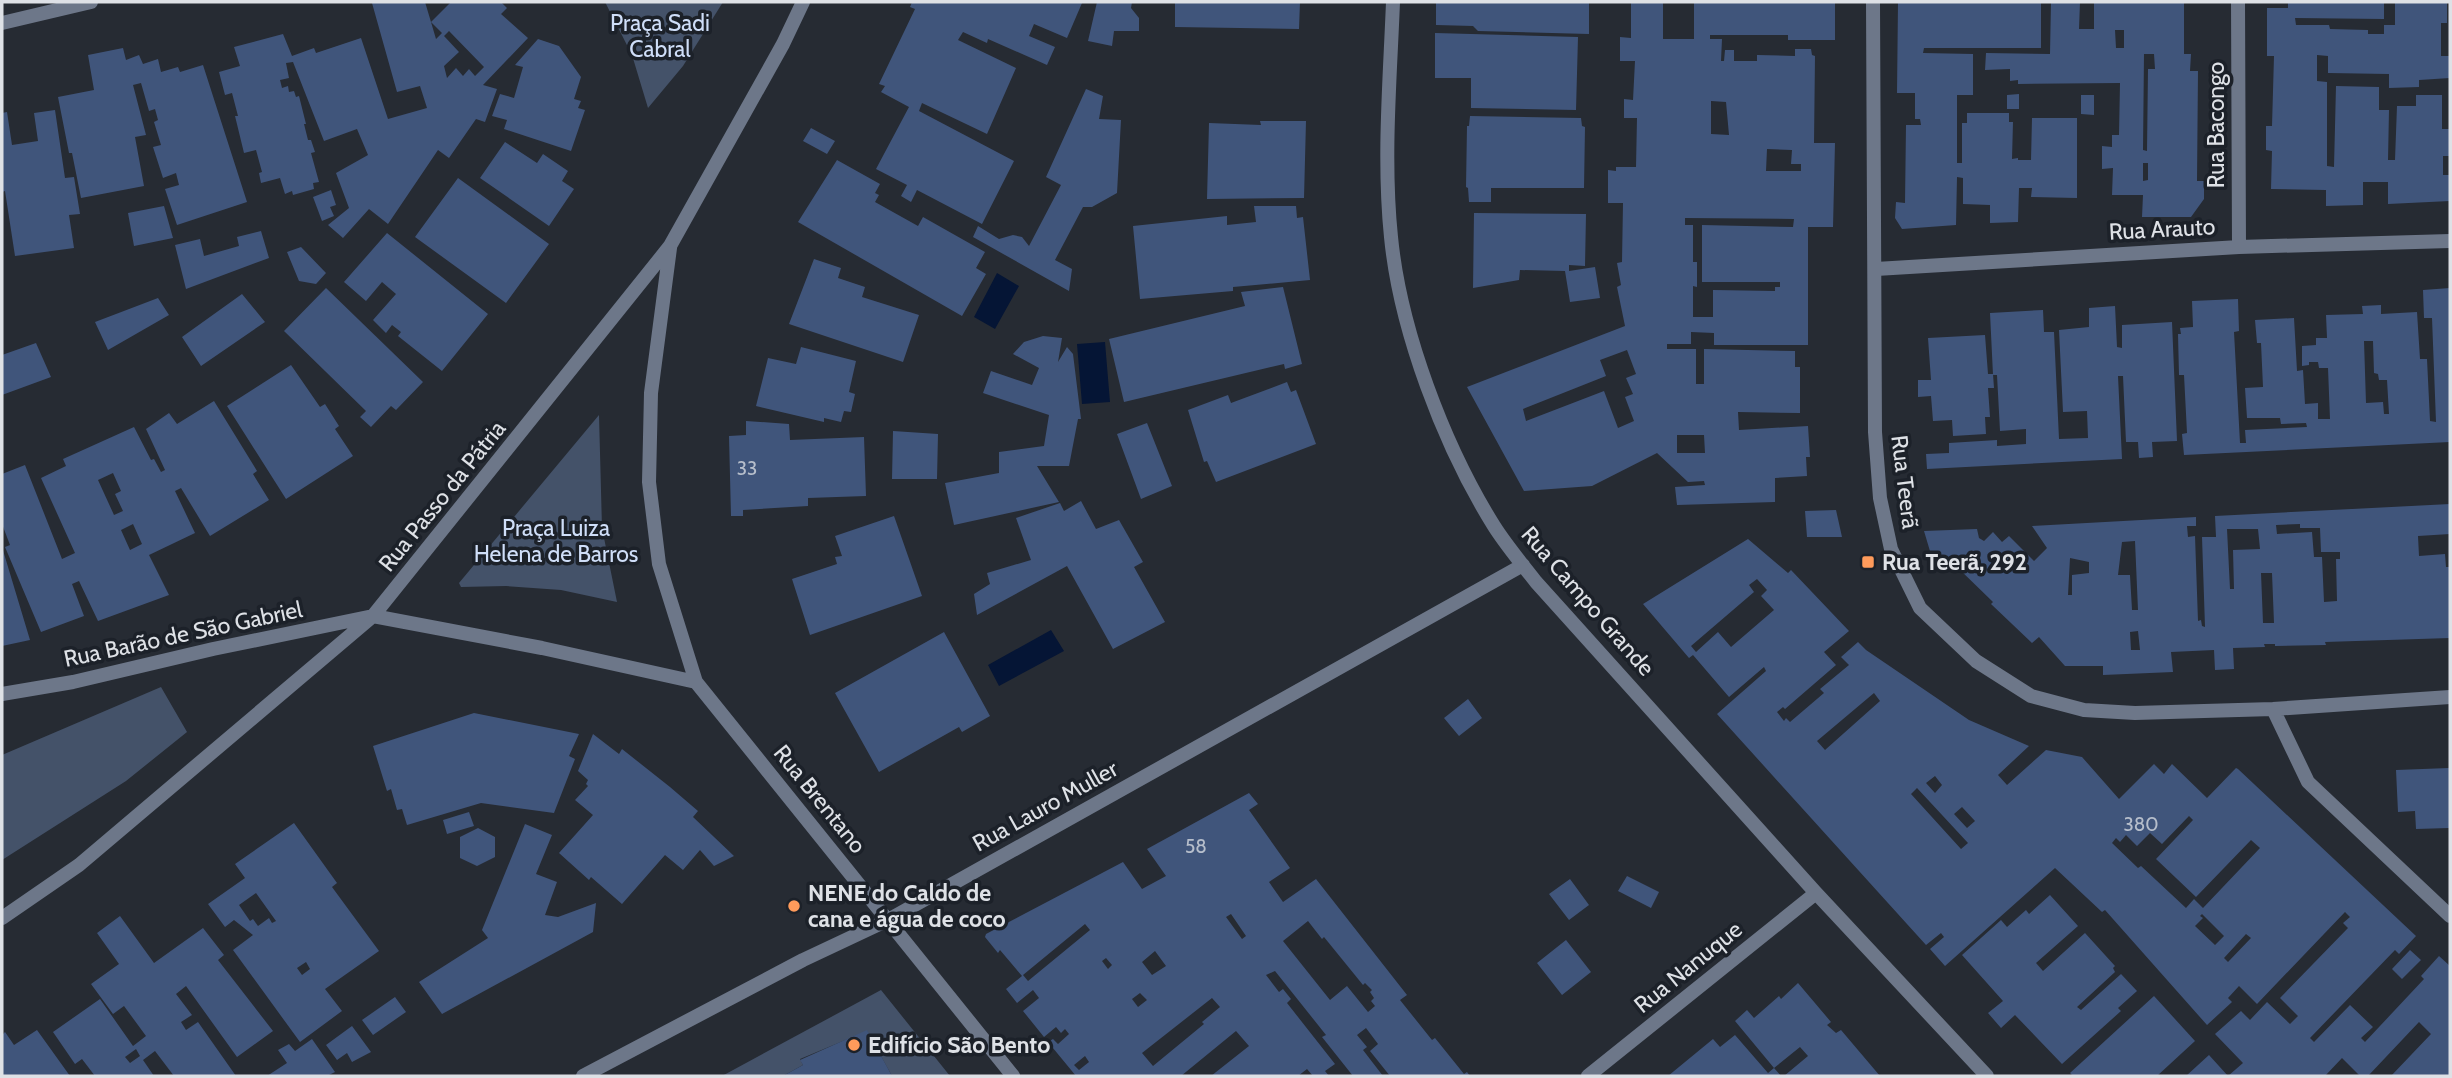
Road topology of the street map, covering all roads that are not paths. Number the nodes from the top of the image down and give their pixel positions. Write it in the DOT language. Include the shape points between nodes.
graph roads {
  1 [pos="91,2"];
  2 [pos="803,2"];
  3 [pos="1393,2"];
  4 [pos="1873,2"];
  5 [pos="2238,2"];
  6 [pos="2,23"];
  7 [pos="2450,241"];
  8 [pos="670,246"];
  9 [pos="2239,247"];
  10 [pos="1876,269"];
  11 [pos="1523,565"];
  12 [pos="373,616"];
  13 [pos="696,682"];
  14 [pos="2,694"];
  15 [pos="2450,697"];
  16 [pos="2273,709"];
  17 [pos="1816,893"];
  18 [pos="2450,916"];
  19 [pos="2,919"];
  20 [pos="888,920"];
  21 [pos="583,1076"];
  22 [pos="1013,1076"];
  23 [pos="1588,1076"];
  24 [pos="1987,1076"];
  1 -- 6 [label="street"];
  2 -- 8 [label="street, Rua Passo da Pátria"];
  3 -- 11 [label="street, Rua Campo Grande" via="1388,146 1391,237 1405,319 1429,392 1465,473 1494,527"];
  4 -- 10 [label="street, Rua Teerã"];
  5 -- 9 [label="street, Rua Bacongo"];
  7 -- 9 [label="street, Rua Arauto"];
  8 -- 12 [label="street, Rua Passo da Pátria"];
  8 -- 13 [label="street, Rua Brentano" via="651,393 649,482 659,564"];
  9 -- 10 [label="street, Rua Arauto"];
  10 -- 16 [label="street, Rua Teerã" via="1875,432 1881,498 1891,549 1920,608 1976,662 2031,696 2084,709 2136,713"];
  11 -- 17 [label="street, Rua Campo Grande"];
  11 -- 20 [label="street, Rua Lauro Muller"];
  12 -- 13 [label="street"];
  12 -- 14 [label="street, Rua Barão de São Gabriel"];
  12 -- 19 [label="street, Rua Passo da Pátria" via="79,865"];
  13 -- 20 [label="street, Rua Brentano"];
  15 -- 16 [label="street, Rua Teerã"];
  16 -- 18 [label="street" via="2308,782"];
  17 -- 23 [label="street, Rua Nanuque"];
  17 -- 24 [label="street, Rua Campo Grande"];
  20 -- 21 [label="street, Rua Lauro Muller"];
  20 -- 22 [label="street, Rua Brentano"];
}
